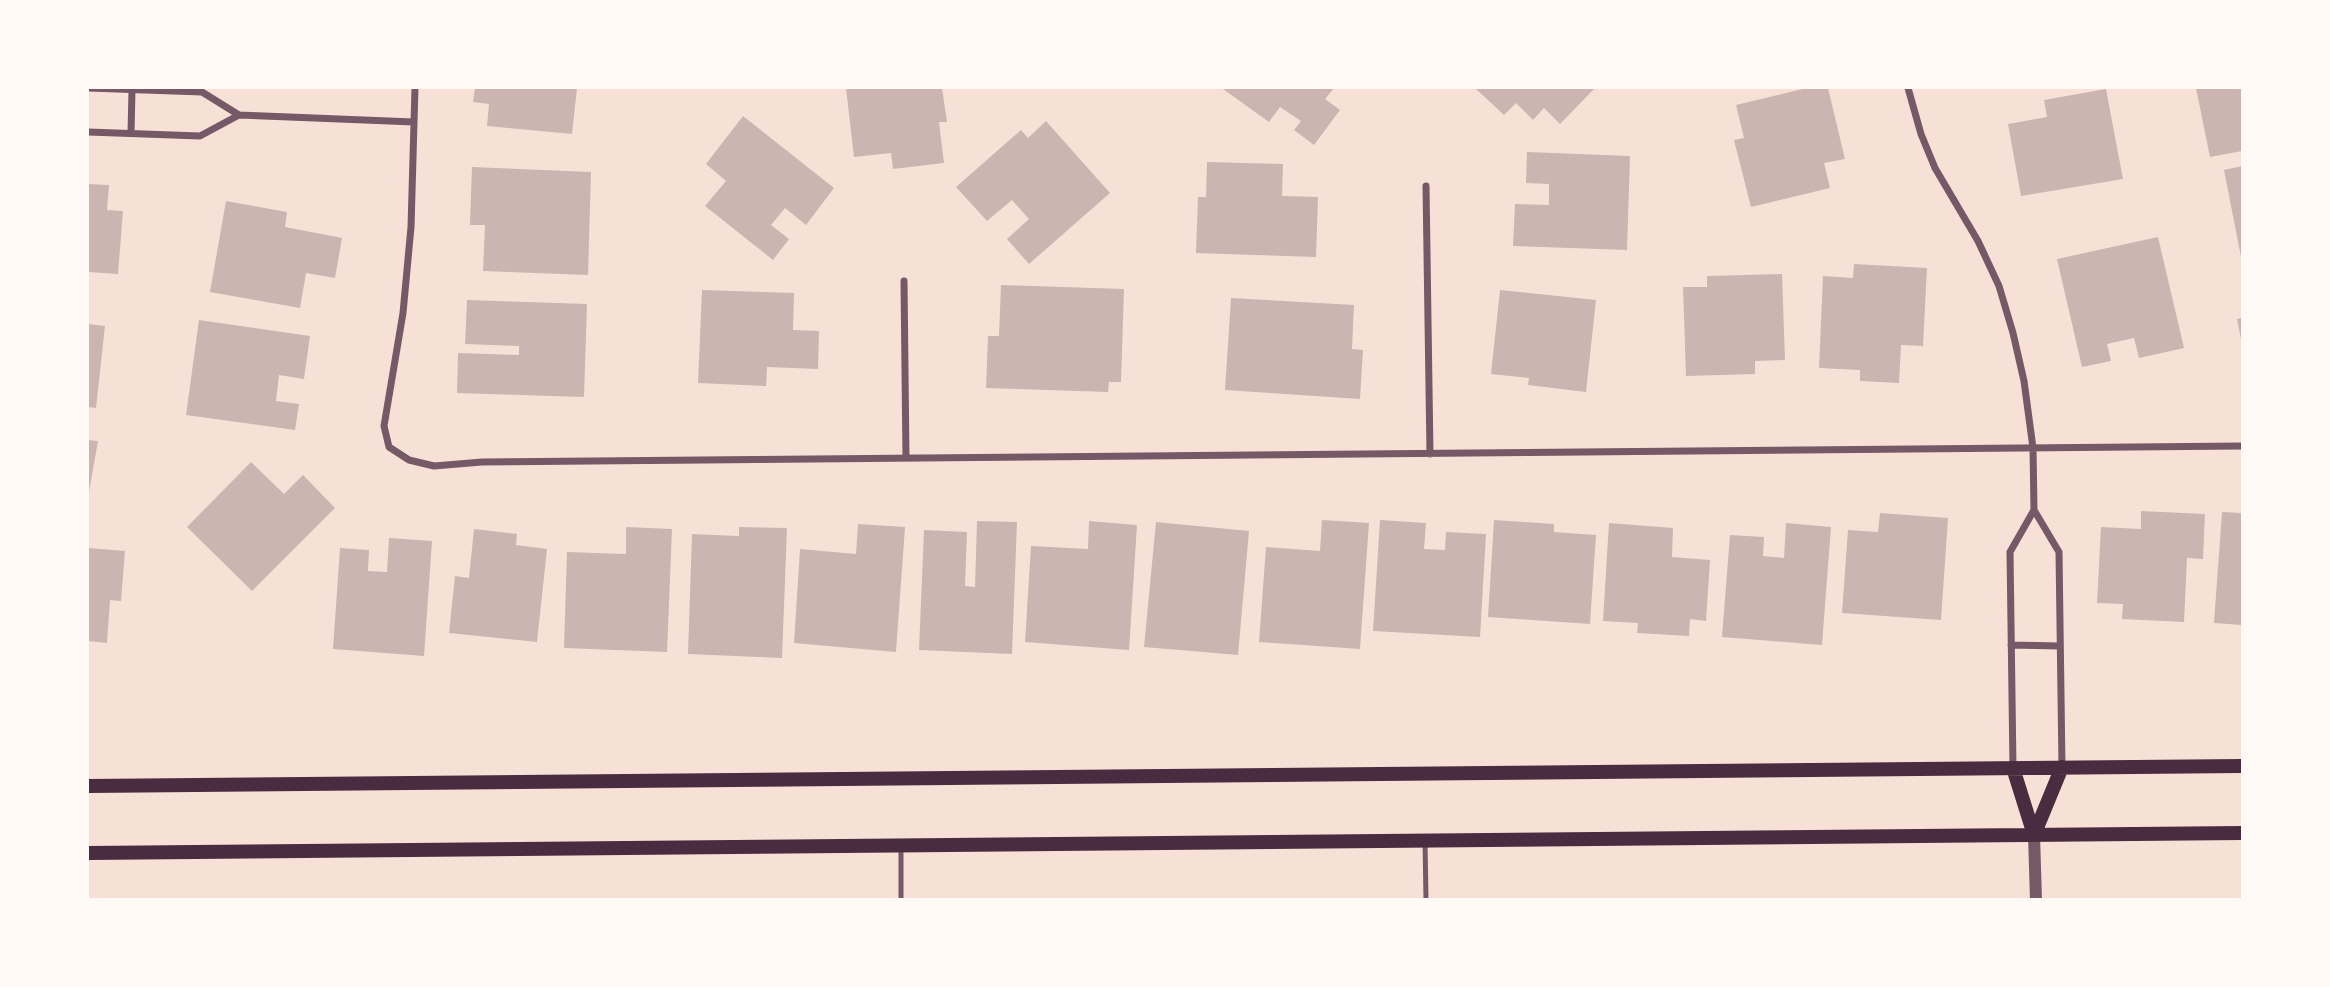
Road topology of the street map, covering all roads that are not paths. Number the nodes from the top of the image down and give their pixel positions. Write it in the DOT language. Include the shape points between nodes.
graph roads {
  1 [pos="88,88"];
  2 [pos="415,88"];
  3 [pos="1908,88"];
  4 [pos="132,90"];
  5 [pos="239,115"];
  6 [pos="414,122"];
  7 [pos="88,132"];
  8 [pos="131,133"];
  9 [pos="1426,186"];
  10 [pos="904,281"];
  11 [pos="2242,446"];
  12 [pos="2033,448"];
  13 [pos="1430,454"];
  14 [pos="906,458"];
  15 [pos="2034,510"];
  16 [pos="2011,645"];
  17 [pos="2060,646"];
  18 [pos="2242,766"];
  19 [pos="2062,767"];
  20 [pos="2013,768"];
  21 [pos="88,786"];
  22 [pos="2242,833"];
  23 [pos="2034,835"];
  24 [pos="1425,841"];
  25 [pos="901,846"];
  26 [pos="88,853"];
  27 [pos="901,900"];
  28 [pos="1426,900"];
  29 [pos="2036,900"];
  1 -- 4 [label="street"];
  2 -- 6 [label="street"];
  3 -- 12 [label="street" via="1935,168 1999,286 2024,381"];
  4 -- 5 [label="street" via="202,92"];
  4 -- 8 [label="street"];
  5 -- 6 [label="street"];
  5 -- 8 [label="street" via="200,136"];
  6 -- 14 [label="street" via="404,301 384,426 389,447 410,460 434,466"];
  7 -- 8 [label="street"];
  9 -- 13 [label="street"];
  10 -- 14 [label="street"];
  11 -- 12 [label="street"];
  12 -- 13 [label="street"];
  12 -- 15 [label="street"];
  13 -- 14 [label="street"];
  15 -- 16 [label="street" via="2010,552"];
  15 -- 17 [label="street" via="2059,552"];
  16 -- 17 [label="street"];
  16 -- 20 [label="street"];
  17 -- 19 [label="street"];
  18 -- 19 [label="main road"];
  19 -- 20 [label="main road"];
  19 -- 23 [label="main road"];
  20 -- 21 [label="main road"];
  20 -- 23 [label="main road"];
  22 -- 23 [label="main road"];
  23 -- 24 [label="main road"];
  23 -- 29 [label="street"];
  24 -- 25 [label="main road"];
  24 -- 28 [label="lane"];
  25 -- 26 [label="main road"];
  25 -- 27 [label="lane"];
}
